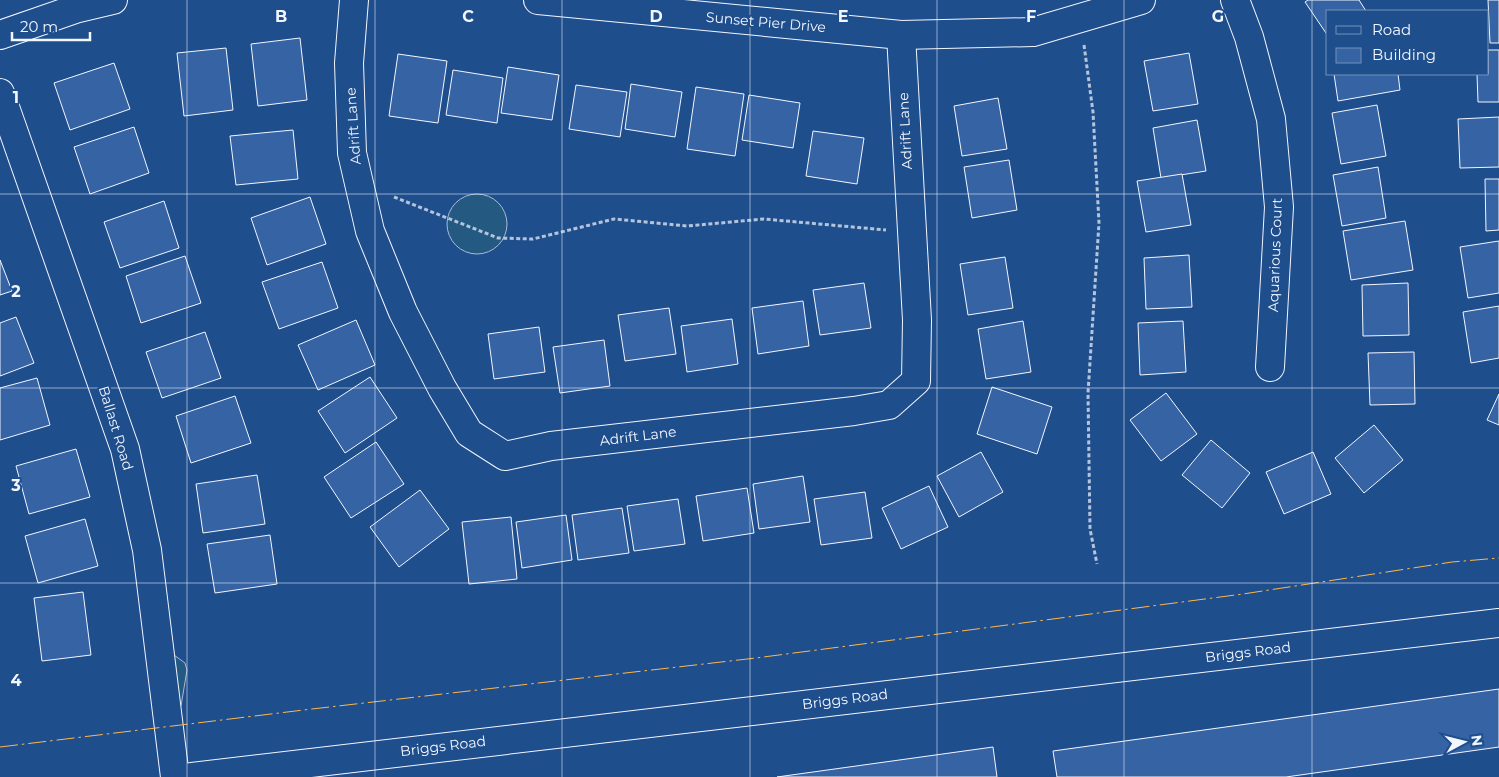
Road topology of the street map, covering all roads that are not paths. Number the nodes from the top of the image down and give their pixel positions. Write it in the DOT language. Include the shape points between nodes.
graph roads {
  1 [pos="113,0"];
  2 [pos="354,0"];
  3 [pos="538,0"];
  4 [pos="1141,0"];
  5 [pos="1235,0"];
  6 [pos="0,35"];
  7 [pos="901,35"];
  8 [pos="0,93"];
  9 [pos="1270,367"];
  10 [pos="1499,622"];
  11 [pos="176,777"];
  12 [pos="192,777"];
  1 -- 6 [label="street" via="75,9"];
  2 -- 7 [label="street, Adrift Lane" via="349,63 352,153 370,231 402,312 442,388 469,432 505,456 551,446 889,405 916,381 916,320"];
  3 -- 7 [label="street, Sunset Pier Drive"];
  4 -- 7 [label="street, Sunset Pier Drive" via="1033,32"];
  5 -- 9 [label="street, Aquarious Court" via="1249,37 1271,119 1279,207"];
  8 -- 11 [label="street, Ballast Road" via="125,449 147,550"];
  10 -- 12 [label="street, Briggs Road"];
}
